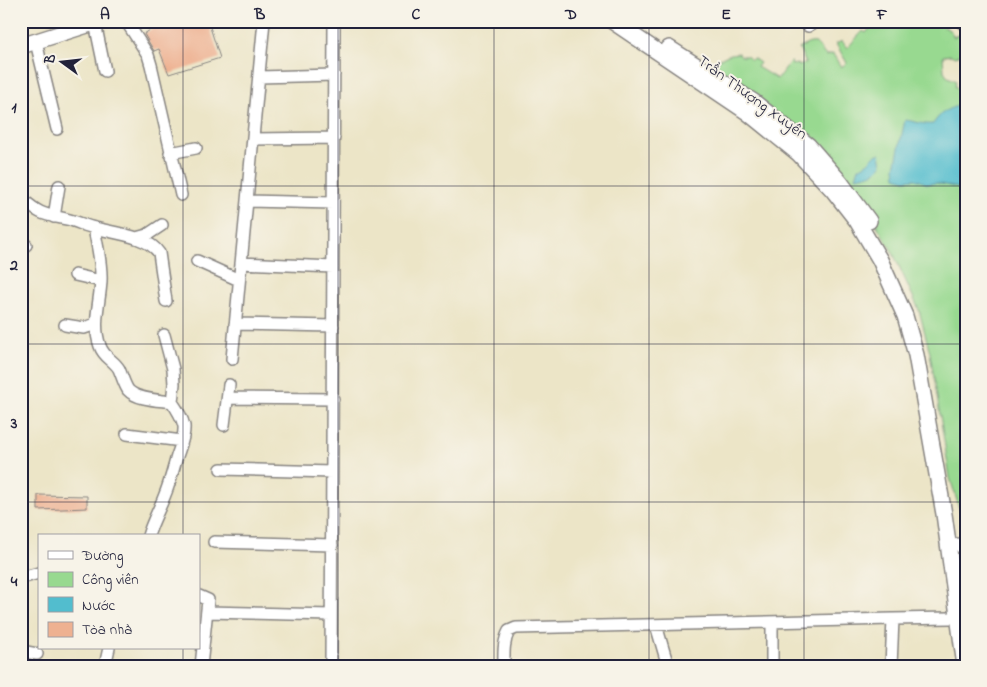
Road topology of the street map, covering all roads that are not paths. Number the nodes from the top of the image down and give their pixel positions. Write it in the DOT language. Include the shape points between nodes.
graph roads {
  1 [pos="126,21"];
  2 [pos="264,21"];
  3 [pos="334,21"];
  4 [pos="612,21"];
  5 [pos="630,21"];
  6 [pos="961,21"];
  7 [pos="94,22"];
  8 [pos="966,25"];
  9 [pos="28,44"];
  10 [pos="105,71"];
  11 [pos="334,75"];
  12 [pos="259,77"];
  13 [pos="57,129"];
  14 [pos="334,138"];
  15 [pos="253,139"];
  16 [pos="196,148"];
  17 [pos="170,152"];
  18 [pos="60,186"];
  19 [pos="181,195"];
  20 [pos="21,198"];
  21 [pos="247,201"];
  22 [pos="334,203"];
  23 [pos="54,217"];
  24 [pos="162,225"];
  25 [pos="94,228"];
  26 [pos="136,238"];
  27 [pos="197,261"];
  28 [pos="241,263"];
  29 [pos="333,266"];
  30 [pos="75,275"];
  31 [pos="239,280"];
  32 [pos="101,281"];
  33 [pos="166,301"];
  34 [pos="96,324"];
  35 [pos="235,324"];
  36 [pos="65,325"];
  37 [pos="333,326"];
  38 [pos="164,336"];
  39 [pos="232,359"];
  40 [pos="229,385"];
  41 [pos="228,398"];
  42 [pos="333,399"];
  43 [pos="172,402"];
  44 [pos="224,425"];
  45 [pos="127,434"];
  46 [pos="182,441"];
  47 [pos="221,469"];
  48 [pos="332,472"];
  49 [pos="148,534"];
  50 [pos="214,542"];
  51 [pos="332,545"];
  52 [pos="956,554"];
  53 [pos="38,572"];
  54 [pos="21,578"];
  55 [pos="200,596"];
  56 [pos="966,597"];
  57 [pos="207,612"];
  58 [pos="331,615"];
  59 [pos="951,618"];
  60 [pos="893,619"];
  61 [pos="772,622"];
  62 [pos="656,626"];
  63 [pos="109,650"];
  64 [pos="21,651"];
  65 [pos="37,654"];
  66 [pos="665,654"];
  67 [pos="105,666"];
  68 [pos="201,666"];
  69 [pos="331,666"];
  70 [pos="504,666"];
  71 [pos="663,666"];
  72 [pos="668,666"];
  73 [pos="772,666"];
  74 [pos="891,666"];
  75 [pos="958,666"];
  76 [pos="965,666"];
  1 -- 17 [label="street" via="148,55"];
  2 -- 12 [label="street"];
  3 -- 11 [label="street"];
  4 -- 52 [label="main road, Trần Thượng Xuyên" via="748,112 799,154 857,221 884,268 905,316 916,355 944,514"];
  5 -- 52 [label="main road, Trần Thượng Xuyên" via="754,102 808,145 866,217 914,312 926,354"];
  6 -- 8 [label="street"];
  7 -- 9 [label="main road"];
  7 -- 10 [label="street"];
  9 -- 13 [label="street"];
  11 -- 12 [label="street"];
  11 -- 14 [label="street"];
  12 -- 15 [label="street"];
  14 -- 15 [label="street"];
  14 -- 22 [label="street"];
  15 -- 21 [label="street"];
  16 -- 17 [label="street"];
  17 -- 19 [label="street"];
  18 -- 23 [label="street"];
  20 -- 23 [label="street" via="41,213"];
  21 -- 22 [label="street"];
  21 -- 28 [label="street"];
  22 -- 29 [label="street"];
  23 -- 25 [label="street"];
  24 -- 26 [label="street"];
  25 -- 26 [label="street"];
  25 -- 32 [label="street"];
  26 -- 33 [label="street" via="150,244 159,253"];
  27 -- 31 [label="street"];
  28 -- 29 [label="street"];
  28 -- 31 [label="street"];
  29 -- 37 [label="street"];
  30 -- 32 [label="street"];
  31 -- 35 [label="street"];
  32 -- 34 [label="street"];
  34 -- 36 [label="street" via="84,328"];
  34 -- 43 [label="street" via="102,351 119,369 132,394"];
  35 -- 37 [label="street"];
  35 -- 39 [label="street"];
  37 -- 42 [label="street"];
  38 -- 43 [label="street" via="173,369"];
  40 -- 41 [label="street"];
  41 -- 42 [label="street"];
  41 -- 44 [label="street"];
  42 -- 48 [label="street"];
  43 -- 46 [label="street" via="183,424"];
  45 -- 46 [label="street"];
  46 -- 49 [label="street" via="171,479"];
  47 -- 48 [label="street"];
  48 -- 51 [label="street"];
  50 -- 51 [label="street"];
  51 -- 58 [label="street"];
  52 -- 56 [label="main road"];
  52 -- 59 [label="street" via="945,570"];
  52 -- 76 [label="main road"];
  53 -- 54 [label="street"];
  55 -- 57 [label="street" via="208,600"];
  57 -- 58 [label="street"];
  57 -- 68 [label="street"];
  58 -- 69 [label="street"];
  59 -- 60 [label="street"];
  59 -- 75 [label="street"];
  60 -- 61 [label="street"];
  60 -- 74 [label="street"];
  61 -- 62 [label="street"];
  61 -- 73 [label="street"];
  62 -- 66 [label="street"];
  62 -- 70 [label="street" via="516,628 506,637"];
  63 -- 67 [label="street"];
  64 -- 65 [label="street"];
  66 -- 71 [label="street"];
  66 -- 72 [label="street"];
}
